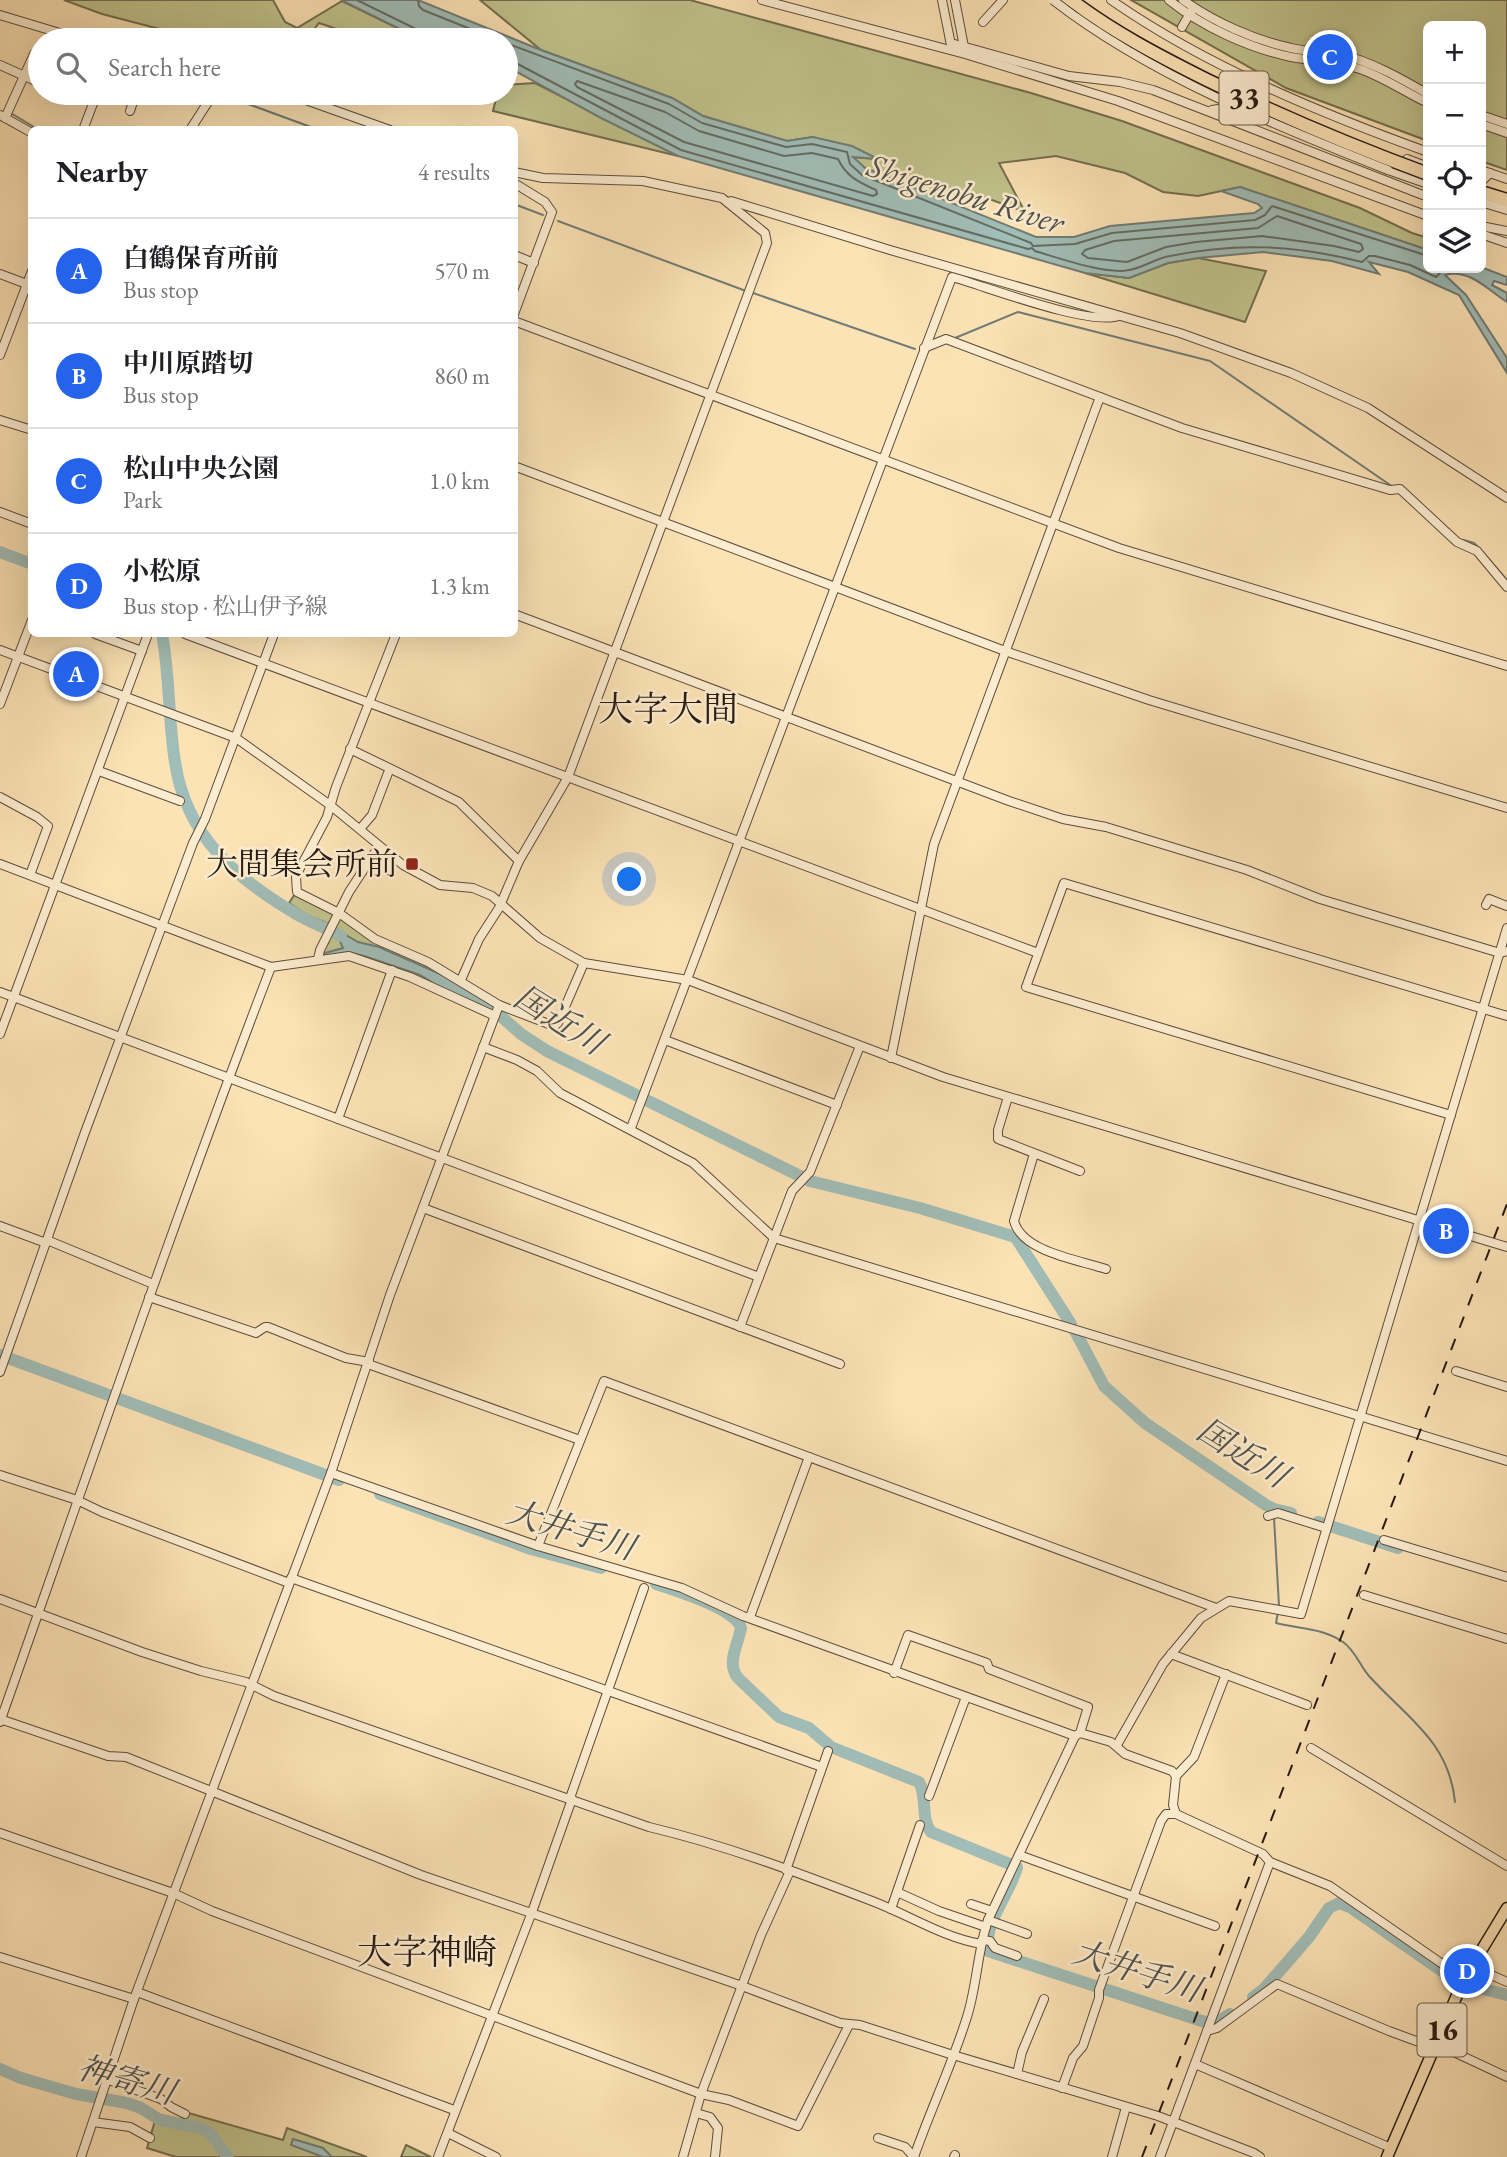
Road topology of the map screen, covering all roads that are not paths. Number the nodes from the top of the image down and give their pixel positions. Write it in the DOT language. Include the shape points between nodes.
graph roads {
  1 [pos="762,0"];
  2 [pos="942,0"];
  3 [pos="955,0"];
  4 [pos="1003,0"];
  5 [pos="1053,0"];
  6 [pos="1071,0"];
  7 [pos="1111,0"];
  8 [pos="1169,0"];
  9 [pos="1183,0"];
  10 [pos="0,10"];
  11 [pos="1192,11"];
  12 [pos="0,15"];
  13 [pos="15,19"];
  14 [pos="983,22"];
  15 [pos="1182,27"];
  16 [pos="44,28"];
  17 [pos="951,46"];
  18 [pos="965,50"];
  19 [pos="0,65"];
  20 [pos="28,69"];
  21 [pos="25,76"];
  22 [pos="28,77"];
  23 [pos="1423,91"];
  24 [pos="1423,100"];
  25 [pos="92,105"];
  26 [pos="132,105"];
  27 [pos="206,105"];
  28 [pos="320,105"];
  29 [pos="1209,110"];
  30 [pos="130,111"];
  31 [pos="3,116"];
  32 [pos="1486,117"];
  33 [pos="1507,124"];
  34 [pos="85,126"];
  35 [pos="193,126"];
  36 [pos="379,126"];
  37 [pos="1486,126"];
  38 [pos="28,131"];
  39 [pos="1507,133"];
  40 [pos="1423,150"];
  41 [pos="1423,165"];
  42 [pos="1423,172"];
  43 [pos="1486,172"];
  44 [pos="518,173"];
  45 [pos="1490,173"];
  46 [pos="1486,177"];
  47 [pos="1507,178"];
  48 [pos="1423,182"];
  49 [pos="518,185"];
  50 [pos="1486,194"];
  51 [pos="1423,195"];
  52 [pos="722,198"];
  53 [pos="1507,200"];
  54 [pos="1486,204"];
  55 [pos="1507,210"];
  56 [pos="1423,214"];
  57 [pos="1486,227"];
  58 [pos="1507,231"];
  59 [pos="1486,236"];
  60 [pos="1507,243"];
  61 [pos="518,257"];
  62 [pos="534,263"];
  63 [pos="0,274"];
  64 [pos="28,285"];
  65 [pos="28,287"];
  66 [pos="518,304"];
  67 [pos="1119,316"];
  68 [pos="518,323"];
  69 [pos="924,348"];
  70 [pos="0,355"];
  71 [pos="711,395"];
  72 [pos="1100,397"];
  73 [pos="0,420"];
  74 [pos="28,429"];
  75 [pos="883,460"];
  76 [pos="518,468"];
  77 [pos="1507,498"];
  78 [pos="0,512"];
  79 [pos="28,522"];
  80 [pos="662,522"];
  81 [pos="1052,524"];
  82 [pos="835,587"];
  83 [pos="1507,587"];
  84 [pos="518,615"];
  85 [pos="28,630"];
  86 [pos="103,637"];
  87 [pos="147,637"];
  88 [pos="193,637"];
  89 [pos="273,637"];
  90 [pos="395,637"];
  91 [pos="0,650"];
  92 [pos="142,651"];
  93 [pos="615,651"];
  94 [pos="1005,651"];
  95 [pos="18,656"];
  96 [pos="264,663"];
  97 [pos="1507,666"];
  98 [pos="126,696"];
  99 [pos="369,703"];
  100 [pos="0,704"];
  101 [pos="786,716"];
  102 [pos="236,738"];
  103 [pos="350,748"];
  104 [pos="99,771"];
  105 [pos="388,774"];
  106 [pos="568,777"];
  107 [pos="957,781"];
  108 [pos="0,797"];
  109 [pos="180,802"];
  110 [pos="330,805"];
  111 [pos="1507,807"];
  112 [pos="360,829"];
  113 [pos="739,842"];
  114 [pos="379,846"];
  115 [pos="519,862"];
  116 [pos="0,864"];
  117 [pos="30,875"];
  118 [pos="56,886"];
  119 [pos="500,902"];
  120 [pos="1486,905"];
  121 [pos="1507,906"];
  122 [pos="921,910"];
  123 [pos="339,914"];
  124 [pos="162,925"];
  125 [pos="1507,928"];
  126 [pos="1503,952"];
  127 [pos="1038,953"];
  128 [pos="318,958"];
  129 [pos="584,963"];
  130 [pos="271,967"];
  131 [pos="392,970"];
  132 [pos="461,980"];
  133 [pos="688,980"];
  134 [pos="0,992"];
  135 [pos="14,998"];
  136 [pos="1483,1009"];
  137 [pos="497,1011"];
  138 [pos="1507,1016"];
  139 [pos="0,1034"];
  140 [pos="120,1037"];
  141 [pos="665,1040"];
  142 [pos="860,1046"];
  143 [pos="483,1047"];
  144 [pos="891,1058"];
  145 [pos="228,1078"];
  146 [pos="1008,1097"];
  147 [pos="836,1105"];
  148 [pos="1451,1115"];
  149 [pos="338,1119"];
  150 [pos="631,1129"];
  151 [pos="1034,1154"];
  152 [pos="441,1158"];
  153 [pos="1080,1171"];
  154 [pos="423,1208"];
  155 [pos="1419,1221"];
  156 [pos="0,1226"];
  157 [pos="774,1238"];
  158 [pos="47,1242"];
  159 [pos="1507,1247"];
  160 [pos="1106,1269"];
  161 [pos="759,1277"];
  162 [pos="153,1284"];
  163 [pos="149,1297"];
  164 [pos="740,1327"];
  165 [pos="368,1363"];
  166 [pos="840,1364"];
  167 [pos="1456,1371"];
  168 [pos="0,1372"];
  169 [pos="1507,1387"];
  170 [pos="1361,1416"];
  171 [pos="580,1440"];
  172 [pos="809,1457"];
  173 [pos="1507,1461"];
  174 [pos="331,1473"];
  175 [pos="0,1475"];
  176 [pos="77,1500"];
  177 [pos="1268,1516"];
  178 [pos="1326,1528"];
  179 [pos="1384,1541"];
  180 [pos="538,1546"];
  181 [pos="1507,1577"];
  182 [pos="290,1580"];
  183 [pos="644,1588"];
  184 [pos="1364,1595"];
  185 [pos="0,1599"];
  186 [pos="1216,1608"];
  187 [pos="40,1613"];
  188 [pos="750,1617"];
  189 [pos="1507,1639"];
  190 [pos="1171,1654"];
  191 [pos="894,1672"];
  192 [pos="1226,1674"];
  193 [pos="251,1685"];
  194 [pos="607,1690"];
  195 [pos="966,1697"];
  196 [pos="1307,1705"];
  197 [pos="0,1721"];
  198 [pos="1078,1735"];
  199 [pos="1116,1745"];
  200 [pos="1311,1748"];
  201 [pos="828,1751"];
  202 [pos="822,1767"];
  203 [pos="1177,1776"];
  204 [pos="211,1791"];
  205 [pos="929,1796"];
  206 [pos="571,1798"];
  207 [pos="1176,1814"];
  208 [pos="920,1825"];
  209 [pos="0,1833"];
  210 [pos="1020,1855"];
  211 [pos="1270,1862"];
  212 [pos="1507,1866"];
  213 [pos="788,1871"];
  214 [pos="897,1892"];
  215 [pos="173,1893"];
  216 [pos="1132,1896"];
  217 [pos="971,1904"];
  218 [pos="891,1909"];
  219 [pos="1506,1910"];
  220 [pos="532,1912"];
  221 [pos="990,1920"];
  222 [pos="1214,1926"];
  223 [pos="1027,1934"];
  224 [pos="984,1941"];
  225 [pos="1017,1956"];
  226 [pos="0,1957"];
  227 [pos="1471,1966"];
  228 [pos="1464,1979"];
  229 [pos="1507,1982"];
  230 [pos="743,1986"];
  231 [pos="135,1996"];
  232 [pos="1044,1999"];
  233 [pos="492,2015"];
  234 [pos="849,2025"];
  235 [pos="1209,2026"];
  236 [pos="1434,2046"];
  237 [pos="953,2056"];
  238 [pos="1195,2064"];
  239 [pos="1017,2074"];
  240 [pos="1507,2077"];
  241 [pos="106,2079"];
  242 [pos="1062,2088"];
  243 [pos="701,2094"];
  244 [pos="1126,2107"];
  245 [pos="454,2110"];
  246 [pos="696,2113"];
  247 [pos="185,2114"];
  248 [pos="1172,2121"];
  249 [pos="93,2122"];
  250 [pos="448,2133"];
  251 [pos="150,2138"];
  252 [pos="878,2138"];
  253 [pos="1389,2153"];
  254 [pos="81,2157"];
  255 [pos="438,2157"];
  256 [pos="496,2157"];
  257 [pos="683,2157"];
  258 [pos="715,2157"];
  259 [pos="914,2157"];
  260 [pos="1112,2157"];
  261 [pos="1160,2157"];
  262 [pos="1260,2157"];
  1 -- 17 [label="street"];
  2 -- 17 [label="street"];
  3 -- 18 [label="street"];
  4 -- 14 [label="street"];
  5 -- 48 [label="street, bridge" via="1099,33 1165,70 1300,134"];
  6 -- 42 [label="highway, 33, bridge" via="1116,32 1237,95 1305,127"];
  7 -- 40 [label="street" via="1244,75"];
  8 -- 11 [label="street"];
  9 -- 11 [label="street"];
  10 -- 13 [label="street"];
  11 -- 15 [label="street"];
  11 -- 23 [label="street" via="1273,44 1363,61"];
  11 -- 24 [label="street" via="1253,46 1370,73"];
  12 -- 13 [label="street"];
  13 -- 16 [label="street"];
  17 -- 18 [label="street"];
  18 -- 29 [label="street" via="1069,76 1137,85"];
  18 -- 56 [label="street" via="1118,101"];
  19 -- 21 [label="street"];
  20 -- 21 [label="street"];
  21 -- 22 [label="street"];
  21 -- 31 [label="street"];
  25 -- 34 [label="street"];
  26 -- 30 [label="street"];
  27 -- 35 [label="street"];
  28 -- 36 [label="street"];
  29 -- 41 [label="street" via="1245,104 1316,135 1336,133"];
  29 -- 51 [label="street"];
  31 -- 38 [label="street"];
  32 -- 33 [label="street"];
  37 -- 39 [label="street"];
  43 -- 45 [label="street"];
  44 -- 52 [label="street" via="543,178 643,181"];
  45 -- 46 [label="street"];
  45 -- 47 [label="street"];
  49 -- 62 [label="street" via="545,202 552,212"];
  50 -- 53 [label="highway"];
  52 -- 67 [label="street"];
  52 -- 71 [label="street" via="765,233 767,243"];
  54 -- 55 [label="street"];
  57 -- 58 [label="street"];
  59 -- 60 [label="street"];
  61 -- 62 [label="street"];
  62 -- 66 [label="street"];
  63 -- 64 [label="street"];
  65 -- 70 [label="street"];
  67 -- 69 [label="street" via="1066,313 952,277"];
  67 -- 77 [label="street" via="1247,356 1333,391 1368,408"];
  68 -- 71 [label="street"];
  69 -- 72 [label="street" via="946,339"];
  69 -- 75 [label="street"];
  71 -- 75 [label="street"];
  71 -- 80 [label="street"];
  72 -- 81 [label="street"];
  72 -- 83 [label="street" via="1182,428 1395,490 1454,539 1477,551"];
  73 -- 74 [label="street"];
  75 -- 81 [label="street"];
  75 -- 82 [label="street"];
  76 -- 80 [label="street"];
  78 -- 79 [label="street"];
  80 -- 82 [label="street"];
  80 -- 93 [label="street"];
  81 -- 94 [label="street"];
  81 -- 97 [label="street"];
  82 -- 94 [label="street"];
  82 -- 101 [label="street"];
  84 -- 93 [label="street"];
  85 -- 95 [label="street"];
  86 -- 92 [label="street"];
  87 -- 92 [label="street"];
  88 -- 96 [label="street"];
  89 -- 96 [label="street"];
  90 -- 99 [label="street"];
  91 -- 95 [label="street"];
  92 -- 98 [label="street"];
  93 -- 101 [label="street"];
  93 -- 106 [label="street"];
  94 -- 107 [label="street"];
  94 -- 111 [label="street" via="1149,700"];
  95 -- 98 [label="street"];
  95 -- 100 [label="street"];
  96 -- 99 [label="street"];
  96 -- 102 [label="street"];
  98 -- 102 [label="street"];
  98 -- 104 [label="street"];
  99 -- 103 [label="street"];
  99 -- 106 [label="street"];
  101 -- 107 [label="street"];
  101 -- 113 [label="street"];
  102 -- 110 [label="street"];
  102 -- 124 [label="street"];
  103 -- 110 [label="street"];
  103 -- 115 [label="street" via="459,802"];
  104 -- 109 [label="street"];
  104 -- 118 [label="street"];
  105 -- 112 [label="street" via="372,815"];
  106 -- 113 [label="street"];
  106 -- 115 [label="street"];
  107 -- 122 [label="street" via="934,845"];
  107 -- 126 [label="street" via="1063,819 1105,827 1247,870 1320,899"];
  108 -- 117 [label="street" via="48,826"];
  110 -- 112 [label="street"];
  110 -- 123 [label="street" via="296,886 302,896"];
  112 -- 114 [label="street"];
  113 -- 122 [label="street"];
  113 -- 133 [label="street"];
  114 -- 119 [label="street" via="434,883 478,890"];
  114 -- 123 [label="street"];
  115 -- 119 [label="street"];
  116 -- 117 [label="street"];
  117 -- 118 [label="street"];
  118 -- 124 [label="street"];
  118 -- 135 [label="street"];
  119 -- 129 [label="street" via="540,938"];
  119 -- 132 [label="street"];
  120 -- 121 [label="street" via="1489,899"];
  122 -- 127 [label="street"];
  122 -- 144 [label="street"];
  123 -- 128 [label="street"];
  123 -- 132 [label="street" via="375,939"];
  124 -- 130 [label="street"];
  124 -- 140 [label="street"];
  125 -- 126 [label="street"];
  126 -- 136 [label="street"];
  127 -- 136 [label="street" via="1065,883"];
  127 -- 148 [label="street" via="1026,987"];
  128 -- 130 [label="street"];
  128 -- 131 [label="street" via="349,956"];
  129 -- 133 [label="street"];
  129 -- 137 [label="street" via="554,1026"];
  130 -- 145 [label="street"];
  131 -- 137 [label="street"];
  131 -- 149 [label="street"];
  132 -- 137 [label="street"];
  133 -- 141 [label="street"];
  133 -- 142 [label="street"];
  134 -- 135 [label="street"];
  135 -- 139 [label="street"];
  135 -- 140 [label="street"];
  136 -- 138 [label="street"];
  136 -- 148 [label="street"];
  137 -- 143 [label="street"];
  140 -- 145 [label="street"];
  140 -- 158 [label="street"];
  141 -- 147 [label="street"];
  141 -- 150 [label="street"];
  142 -- 144 [label="street"];
  142 -- 147 [label="street"];
  143 -- 150 [label="street" via="537,1071 560,1093"];
  143 -- 152 [label="street"];
  144 -- 146 [label="street"];
  145 -- 149 [label="street"];
  145 -- 162 [label="street"];
  146 -- 151 [label="street" via="998,1139"];
  146 -- 155 [label="street"];
  147 -- 157 [label="street" via="810,1172 792,1191"];
  148 -- 155 [label="street"];
  149 -- 152 [label="street"];
  150 -- 157 [label="street" via="693,1163"];
  151 -- 153 [label="street"];
  151 -- 160 [label="street" via="1014,1221 1016,1228 1033,1246"];
  152 -- 154 [label="street"];
  152 -- 161 [label="street"];
  154 -- 164 [label="street"];
  154 -- 165 [label="street"];
  155 -- 159 [label="street"];
  155 -- 170 [label="street"];
  156 -- 158 [label="street"];
  157 -- 161 [label="street"];
  157 -- 170 [label="street"];
  158 -- 162 [label="street"];
  158 -- 168 [label="street"];
  161 -- 164 [label="street"];
  162 -- 163 [label="street"];
  163 -- 165 [label="street" via="256,1334 265,1326"];
  163 -- 176 [label="street"];
  164 -- 166 [label="street"];
  165 -- 171 [label="street"];
  165 -- 174 [label="street"];
  167 -- 169 [label="street"];
  170 -- 173 [label="street"];
  170 -- 178 [label="street"];
  171 -- 172 [label="street" via="604,1381"];
  171 -- 180 [label="street"];
  172 -- 186 [label="street"];
  172 -- 188 [label="street"];
  174 -- 180 [label="street"];
  174 -- 182 [label="street"];
  175 -- 176 [label="street"];
  176 -- 182 [label="street"];
  176 -- 187 [label="street"];
  177 -- 178 [label="street" via="1278,1513"];
  178 -- 186 [label="street" via="1301,1614 1229,1601"];
  179 -- 181 [label="street"];
  180 -- 188 [label="street" via="671,1584"];
  182 -- 193 [label="street"];
  182 -- 194 [label="street"];
  183 -- 194 [label="street"];
  184 -- 189 [label="street"];
  185 -- 187 [label="street"];
  186 -- 190 [label="street" via="1193,1626"];
  187 -- 193 [label="street" via="142,1652"];
  187 -- 197 [label="street"];
  188 -- 191 [label="street"];
  190 -- 192 [label="street"];
  190 -- 199 [label="street"];
  191 -- 195 [label="street"];
  191 -- 198 [label="street" via="908,1635 1088,1707"];
  192 -- 196 [label="street"];
  192 -- 203 [label="street" via="1194,1757"];
  193 -- 204 [label="street"];
  193 -- 206 [label="street"];
  194 -- 202 [label="street"];
  194 -- 206 [label="street"];
  195 -- 198 [label="street"];
  195 -- 205 [label="street"];
  197 -- 204 [label="street" via="108,1756 126,1757"];
  198 -- 199 [label="street"];
  198 -- 210 [label="street"];
  199 -- 203 [label="street" via="1125,1754"];
  200 -- 212 [label="street"];
  201 -- 202 [label="street"];
  202 -- 213 [label="street"];
  203 -- 207 [label="street"];
  204 -- 215 [label="street"];
  204 -- 220 [label="street" via="421,1875"];
  206 -- 213 [label="street"];
  206 -- 220 [label="street"];
  207 -- 211 [label="street" via="1263,1854"];
  207 -- 216 [label="street" via="1163,1816"];
  208 -- 214 [label="street"];
  209 -- 215 [label="street"];
  210 -- 216 [label="street"];
  210 -- 221 [label="street"];
  211 -- 228 [label="street" via="1330,1886"];
  211 -- 235 [label="street"];
  213 -- 218 [label="street"];
  213 -- 230 [label="street"];
  214 -- 218 [label="street"];
  214 -- 221 [label="street" via="939,1911"];
  215 -- 231 [label="street"];
  215 -- 233 [label="street"];
  216 -- 222 [label="street"];
  216 -- 242 [label="street" via="1083,2046 1073,2058"];
  217 -- 221 [label="street"];
  218 -- 224 [label="street" via="944,1933"];
  219 -- 227 [label="main road, 16"];
  220 -- 230 [label="street"];
  220 -- 233 [label="street"];
  221 -- 223 [label="street"];
  221 -- 224 [label="street"];
  224 -- 225 [label="street"];
  224 -- 237 [label="street"];
  226 -- 231 [label="street"];
  227 -- 228 [label="main road, 16"];
  227 -- 229 [label="street"];
  228 -- 236 [label="main road, 16"];
  230 -- 234 [label="street"];
  230 -- 243 [label="street"];
  231 -- 241 [label="street"];
  231 -- 245 [label="street"];
  232 -- 239 [label="street"];
  233 -- 243 [label="street"];
  233 -- 245 [label="street"];
  234 -- 237 [label="street"];
  234 -- 243 [label="street" via="799,2126"];
  235 -- 236 [label="street" via="1217,2028 1277,1984"];
  235 -- 238 [label="street"];
  236 -- 240 [label="street"];
  236 -- 253 [label="main road, 16"];
  237 -- 239 [label="street"];
  237 -- 259 [label="street"];
  238 -- 248 [label="street"];
  238 -- 253 [label="street"];
  239 -- 242 [label="street"];
  241 -- 247 [label="street" via="161,2099"];
  241 -- 249 [label="street"];
  242 -- 244 [label="street"];
  243 -- 246 [label="street"];
  244 -- 248 [label="street"];
  244 -- 260 [label="street"];
  245 -- 250 [label="street"];
  246 -- 257 [label="street"];
  246 -- 258 [label="street" via="710,2118 718,2128"];
  248 -- 261 [label="street"];
  248 -- 262 [label="street"];
  249 -- 251 [label="street" via="130,2127"];
  249 -- 254 [label="street"];
  250 -- 255 [label="street"];
  250 -- 256 [label="street"];
  252 -- 259 [label="street" via="905,2147"];
}
